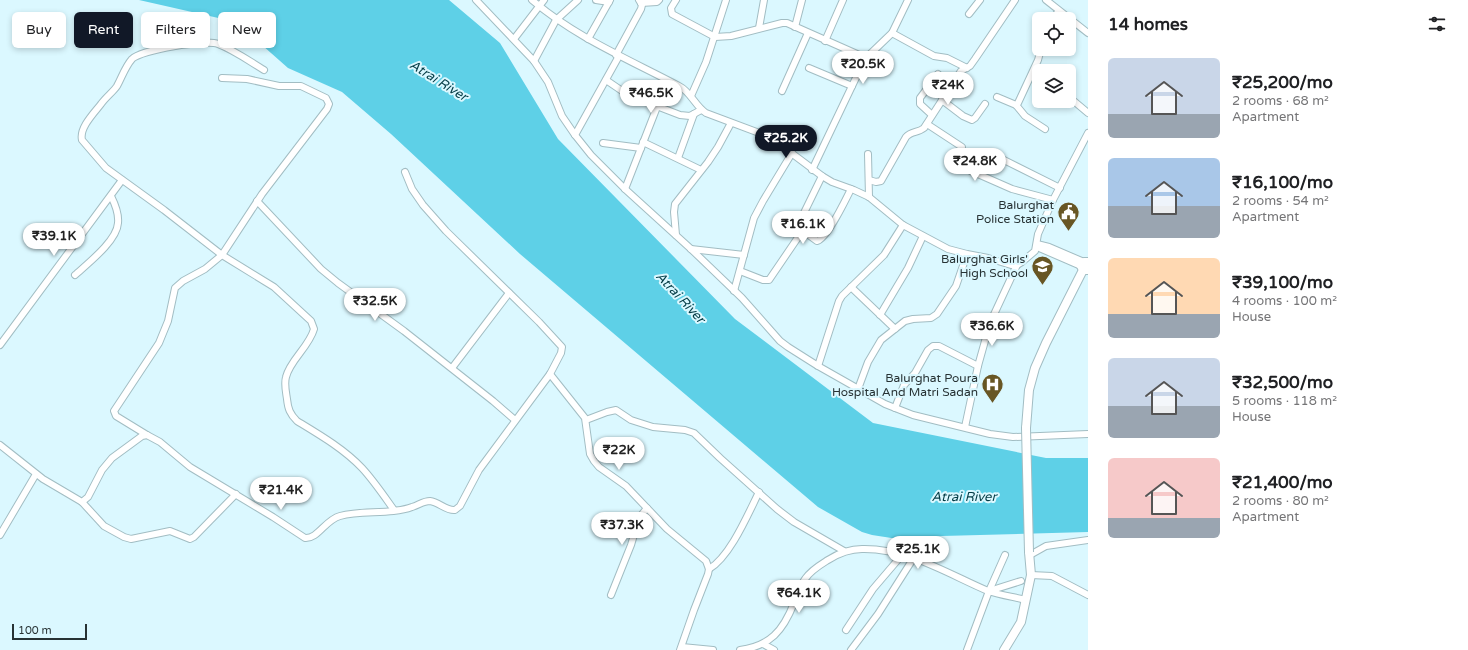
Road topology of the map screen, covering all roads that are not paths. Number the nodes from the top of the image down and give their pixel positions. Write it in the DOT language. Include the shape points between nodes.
graph roads {
  1 [pos="476,0"];
  2 [pos="532,0"];
  3 [pos="544,0"];
  4 [pos="578,0"];
  5 [pos="596,0"];
  6 [pos="659,0"];
  7 [pos="676,0"];
  8 [pos="726,0"];
  9 [pos="764,0"];
  10 [pos="802,0"];
  11 [pos="843,0"];
  12 [pos="908,0"];
  13 [pos="980,0"];
  14 [pos="1015,0"];
  15 [pos="1046,0"];
  16 [pos="609,1"];
  17 [pos="640,2"];
  18 [pos="540,7"];
  19 [pos="1059,11"];
  20 [pos="969,14"];
  21 [pos="556,20"];
  22 [pos="795,27"];
  23 [pos="759,28"];
  24 [pos="892,32"];
  25 [pos="808,33"];
  26 [pos="1088,33"];
  27 [pos="715,37"];
  28 [pos="514,39"];
  29 [pos="588,39"];
  30 [pos="825,41"];
  31 [pos="618,56"];
  32 [pos="1039,56"];
  33 [pos="866,58"];
  34 [pos="534,61"];
  35 [pos="810,68"];
  36 [pos="967,68"];
  37 [pos="264,70"];
  38 [pos="938,74"];
  39 [pos="222,78"];
  40 [pos="606,80"];
  41 [pos="852,86"];
  42 [pos="782,91"];
  43 [pos="691,96"];
  44 [pos="997,97"];
  45 [pos="942,100"];
  46 [pos="1076,103"];
  47 [pos="985,104"];
  48 [pos="1016,105"];
  49 [pos="657,107"];
  50 [pos="701,110"];
  51 [pos="1088,113"];
  52 [pos="694,114"];
  53 [pos="932,115"];
  54 [pos="731,123"];
  55 [pos="927,124"];
  56 [pos="1045,129"];
  57 [pos="1088,133"];
  58 [pos="575,135"];
  59 [pos="603,143"];
  60 [pos="642,145"];
  61 [pos="792,153"];
  62 [pos="868,154"];
  63 [pos="985,156"];
  64 [pos="678,158"];
  65 [pos="701,170"];
  66 [pos="812,170"];
  67 [pos="406,172"];
  68 [pos="822,176"];
  69 [pos="122,180"];
  70 [pos="869,180"];
  71 [pos="1060,188"];
  72 [pos="625,189"];
  73 [pos="851,189"];
  74 [pos="111,196"];
  75 [pos="869,197"];
  76 [pos="1053,200"];
  77 [pos="257,201"];
  78 [pos="903,225"];
  79 [pos="801,233"];
  80 [pos="676,235"];
  81 [pos="923,236"];
  82 [pos="1037,245"];
  83 [pos="691,249"];
  84 [pos="222,254"];
  85 [pos="967,254"];
  86 [pos="744,255"];
  87 [pos="1016,265"];
  88 [pos="1085,266"];
  89 [pos="740,271"];
  90 [pos="75,275"];
  91 [pos="851,287"];
  92 [pos="734,290"];
  93 [pos="509,292"];
  94 [pos="880,315"];
  95 [pos="895,329"];
  96 [pos="0,345"];
  97 [pos="818,366"];
  98 [pos="978,366"];
  99 [pos="452,368"];
  100 [pos="550,374"];
  101 [pos="858,389"];
  102 [pos="895,408"];
  103 [pos="515,420"];
  104 [pos="586,420"];
  105 [pos="965,427"];
  106 [pos="1088,434"];
  107 [pos="147,435"];
  108 [pos="0,445"];
  109 [pos="36,474"];
  110 [pos="758,492"];
  111 [pos="236,494"];
  112 [pos="82,502"];
  113 [pos="647,508"];
  114 [pos="394,510"];
  115 [pos="0,535"];
  116 [pos="1088,540"];
  117 [pos="844,551"];
  118 [pos="1030,553"];
  119 [pos="902,555"];
  120 [pos="1005,555"];
  121 [pos="914,559"];
  122 [pos="709,569"];
  123 [pos="1031,575"];
  124 [pos="1021,581"];
  125 [pos="990,591"];
  126 [pos="1088,594"];
  127 [pos="611,595"];
  128 [pos="1026,600"];
  129 [pos="846,630"];
  130 [pos="763,644"];
  131 [pos="681,648"];
  132 [pos="713,650"];
  133 [pos="740,650"];
  134 [pos="774,650"];
  135 [pos="851,650"];
  136 [pos="967,650"];
  137 [pos="1004,650"];
  1 -- 28 [label="street"];
  2 -- 18 [label="street"];
  3 -- 18 [label="street"];
  4 -- 21 [label="street"];
  5 -- 16 [label="street"];
  6 -- 17 [label="street"];
  7 -- 27 [label="street" via="672,14"];
  8 -- 27 [label="street"];
  9 -- 23 [label="street"];
  10 -- 22 [label="street"];
  11 -- 30 [label="street"];
  12 -- 24 [label="street"];
  13 -- 20 [label="street"];
  14 -- 36 [label="street"];
  15 -- 19 [label="street"];
  16 -- 29 [label="street"];
  17 -- 31 [label="street" via="641,9"];
  18 -- 21 [label="street"];
  18 -- 28 [label="street"];
  19 -- 26 [label="street"];
  21 -- 29 [label="street"];
  21 -- 34 [label="street"];
  22 -- 23 [label="street" via="782,23"];
  22 -- 25 [label="street"];
  23 -- 27 [label="street" via="731,36"];
  24 -- 33 [label="street"];
  24 -- 36 [label="street" via="934,56 947,58"];
  25 -- 30 [label="street"];
  25 -- 42 [label="street"];
  27 -- 43 [label="street"];
  28 -- 34 [label="street"];
  29 -- 31 [label="street"];
  30 -- 33 [label="street"];
  31 -- 40 [label="street"];
  31 -- 43 [label="street" via="679,86"];
  32 -- 48 [label="street" via="1021,100"];
  33 -- 41 [label="street"];
  34 -- 58 [label="street" via="548,82 562,116"];
  35 -- 41 [label="street"];
  36 -- 45 [label="street" via="961,72"];
  37 -- 69 [label="street" via="217,44 200,42 133,58 116,87 82,131 81,137 106,168"];
  38 -- 53 [label="street" via="920,98 920,104"];
  39 -- 77 [label="street" via="247,79 279,86 301,86 314,91 329,104"];
  40 -- 49 [label="street" via="622,91"];
  40 -- 58 [label="street"];
  41 -- 66 [label="street"];
  43 -- 50 [label="street"];
  44 -- 48 [label="street"];
  45 -- 47 [label="street" via="972,120"];
  45 -- 53 [label="street"];
  46 -- 51 [label="street"];
  48 -- 56 [label="street" via="1025,116"];
  49 -- 52 [label="street" via="680,115"];
  49 -- 60 [label="street"];
  50 -- 52 [label="street"];
  50 -- 54 [label="street"];
  52 -- 64 [label="street"];
  53 -- 55 [label="street"];
  54 -- 61 [label="street" via="770,137"];
  54 -- 65 [label="street"];
  55 -- 70 [label="street" via="920,131 906,136 881,181"];
  55 -- 76 [label="street" via="962,148 962,167 1012,189"];
  57 -- 71 [label="street"];
  58 -- 72 [label="street" via="608,174"];
  59 -- 60 [label="street"];
  60 -- 64 [label="street"];
  60 -- 72 [label="street"];
  61 -- 66 [label="street"];
  61 -- 86 [label="street" via="757,212"];
  62 -- 70 [label="street"];
  63 -- 71 [label="street" via="1000,158"];
  64 -- 65 [label="street"];
  65 -- 80 [label="street" via="675,204"];
  66 -- 68 [label="street"];
  67 -- 93 [label="street" via="412,189 423,205"];
  68 -- 73 [label="street"];
  68 -- 79 [label="street" via="800,221"];
  69 -- 74 [label="street"];
  69 -- 84 [label="street"];
  70 -- 75 [label="street"];
  71 -- 76 [label="street"];
  72 -- 80 [label="street"];
  73 -- 75 [label="street"];
  73 -- 79 [label="street" via="821,240 817,241 806,233"];
  74 -- 90 [label="street" via="116,207 118,224 113,235 102,250"];
  74 -- 96 [label="street"];
  75 -- 78 [label="street"];
  76 -- 82 [label="street" via="1038,234"];
  77 -- 84 [label="street"];
  77 -- 99 [label="street" via="321,269"];
  78 -- 81 [label="street"];
  78 -- 91 [label="street" via="884,255"];
  79 -- 89 [label="street" via="768,280"];
  80 -- 83 [label="street"];
  81 -- 85 [label="street" via="948,249"];
  81 -- 94 [label="street" via="897,289"];
  82 -- 87 [label="street" via="1035,251"];
  82 -- 88 [label="street"];
  83 -- 86 [label="street"];
  83 -- 92 [label="street"];
  84 -- 107 [label="street" via="205,269 182,281 175,288 168,321 159,343 114,410 116,416"];
  84 -- 114 [label="street" via="274,287 313,325 311,338 285,378 288,410 297,421 340,448 362,468"];
  85 -- 87 [label="street"];
  85 -- 95 [label="street" via="956,286 938,314 932,318 905,321"];
  86 -- 89 [label="street"];
  87 -- 98 [label="street" via="990,323"];
  88 -- 118 [label="main road, bridge" via="1046,343 1028,390 1026,428"];
  89 -- 92 [label="street"];
  91 -- 94 [label="street"];
  91 -- 97 [label="street" via="839,301"];
  92 -- 97 [label="street" via="780,341"];
  93 -- 99 [label="street"];
  93 -- 100 [label="street" via="562,347"];
  94 -- 95 [label="street"];
  95 -- 101 [label="street" via="876,347"];
  97 -- 101 [label="street"];
  98 -- 102 [label="street" via="940,346 933,346 904,385"];
  98 -- 105 [label="street"];
  99 -- 103 [label="street"];
  100 -- 103 [label="street"];
  100 -- 104 [label="street"];
  101 -- 102 [label="street"];
  102 -- 105 [label="street" via="913,415"];
  103 -- 114 [label="street" via="479,470 458,508 449,509 429,501"];
  104 -- 110 [label="street" via="616,410 631,420 656,428 691,431"];
  104 -- 113 [label="street" via="590,454 594,461 626,486"];
  105 -- 106 [label="street" via="990,434 1013,436"];
  107 -- 111 [label="street" via="160,442 190,467"];
  107 -- 112 [label="street" via="112,458 102,470 88,497"];
  108 -- 109 [label="street"];
  109 -- 112 [label="street"];
  109 -- 115 [label="street"];
  110 -- 117 [label="street" via="794,522"];
  110 -- 122 [label="street" via="725,554 716,566"];
  111 -- 112 [label="street" via="190,539 170,531 131,539 124,537 104,526"];
  111 -- 114 [label="street" via="305,538 312,537 327,522 340,516"];
  113 -- 122 [label="street" via="667,529 706,561"];
  113 -- 127 [label="street" via="639,518 631,546"];
  116 -- 118 [label="street" via="1046,546"];
  117 -- 119 [label="street" via="863,549"];
  117 -- 130 [label="street" via="817,567 806,577 786,621 776,634"];
  118 -- 123 [label="main road"];
  119 -- 121 [label="street"];
  119 -- 129 [label="street" via="873,589"];
  120 -- 125 [label="street"];
  121 -- 125 [label="street"];
  121 -- 135 [label="street"];
  122 -- 131 [label="street"];
  123 -- 126 [label="street" via="1052,576"];
  123 -- 128 [label="main road"];
  124 -- 125 [label="street"];
  125 -- 128 [label="street"];
  125 -- 136 [label="street"];
  128 -- 137 [label="main road" via="1021,622"];
  130 -- 133 [label="street"];
  130 -- 134 [label="street"];
  131 -- 132 [label="street"];
}
